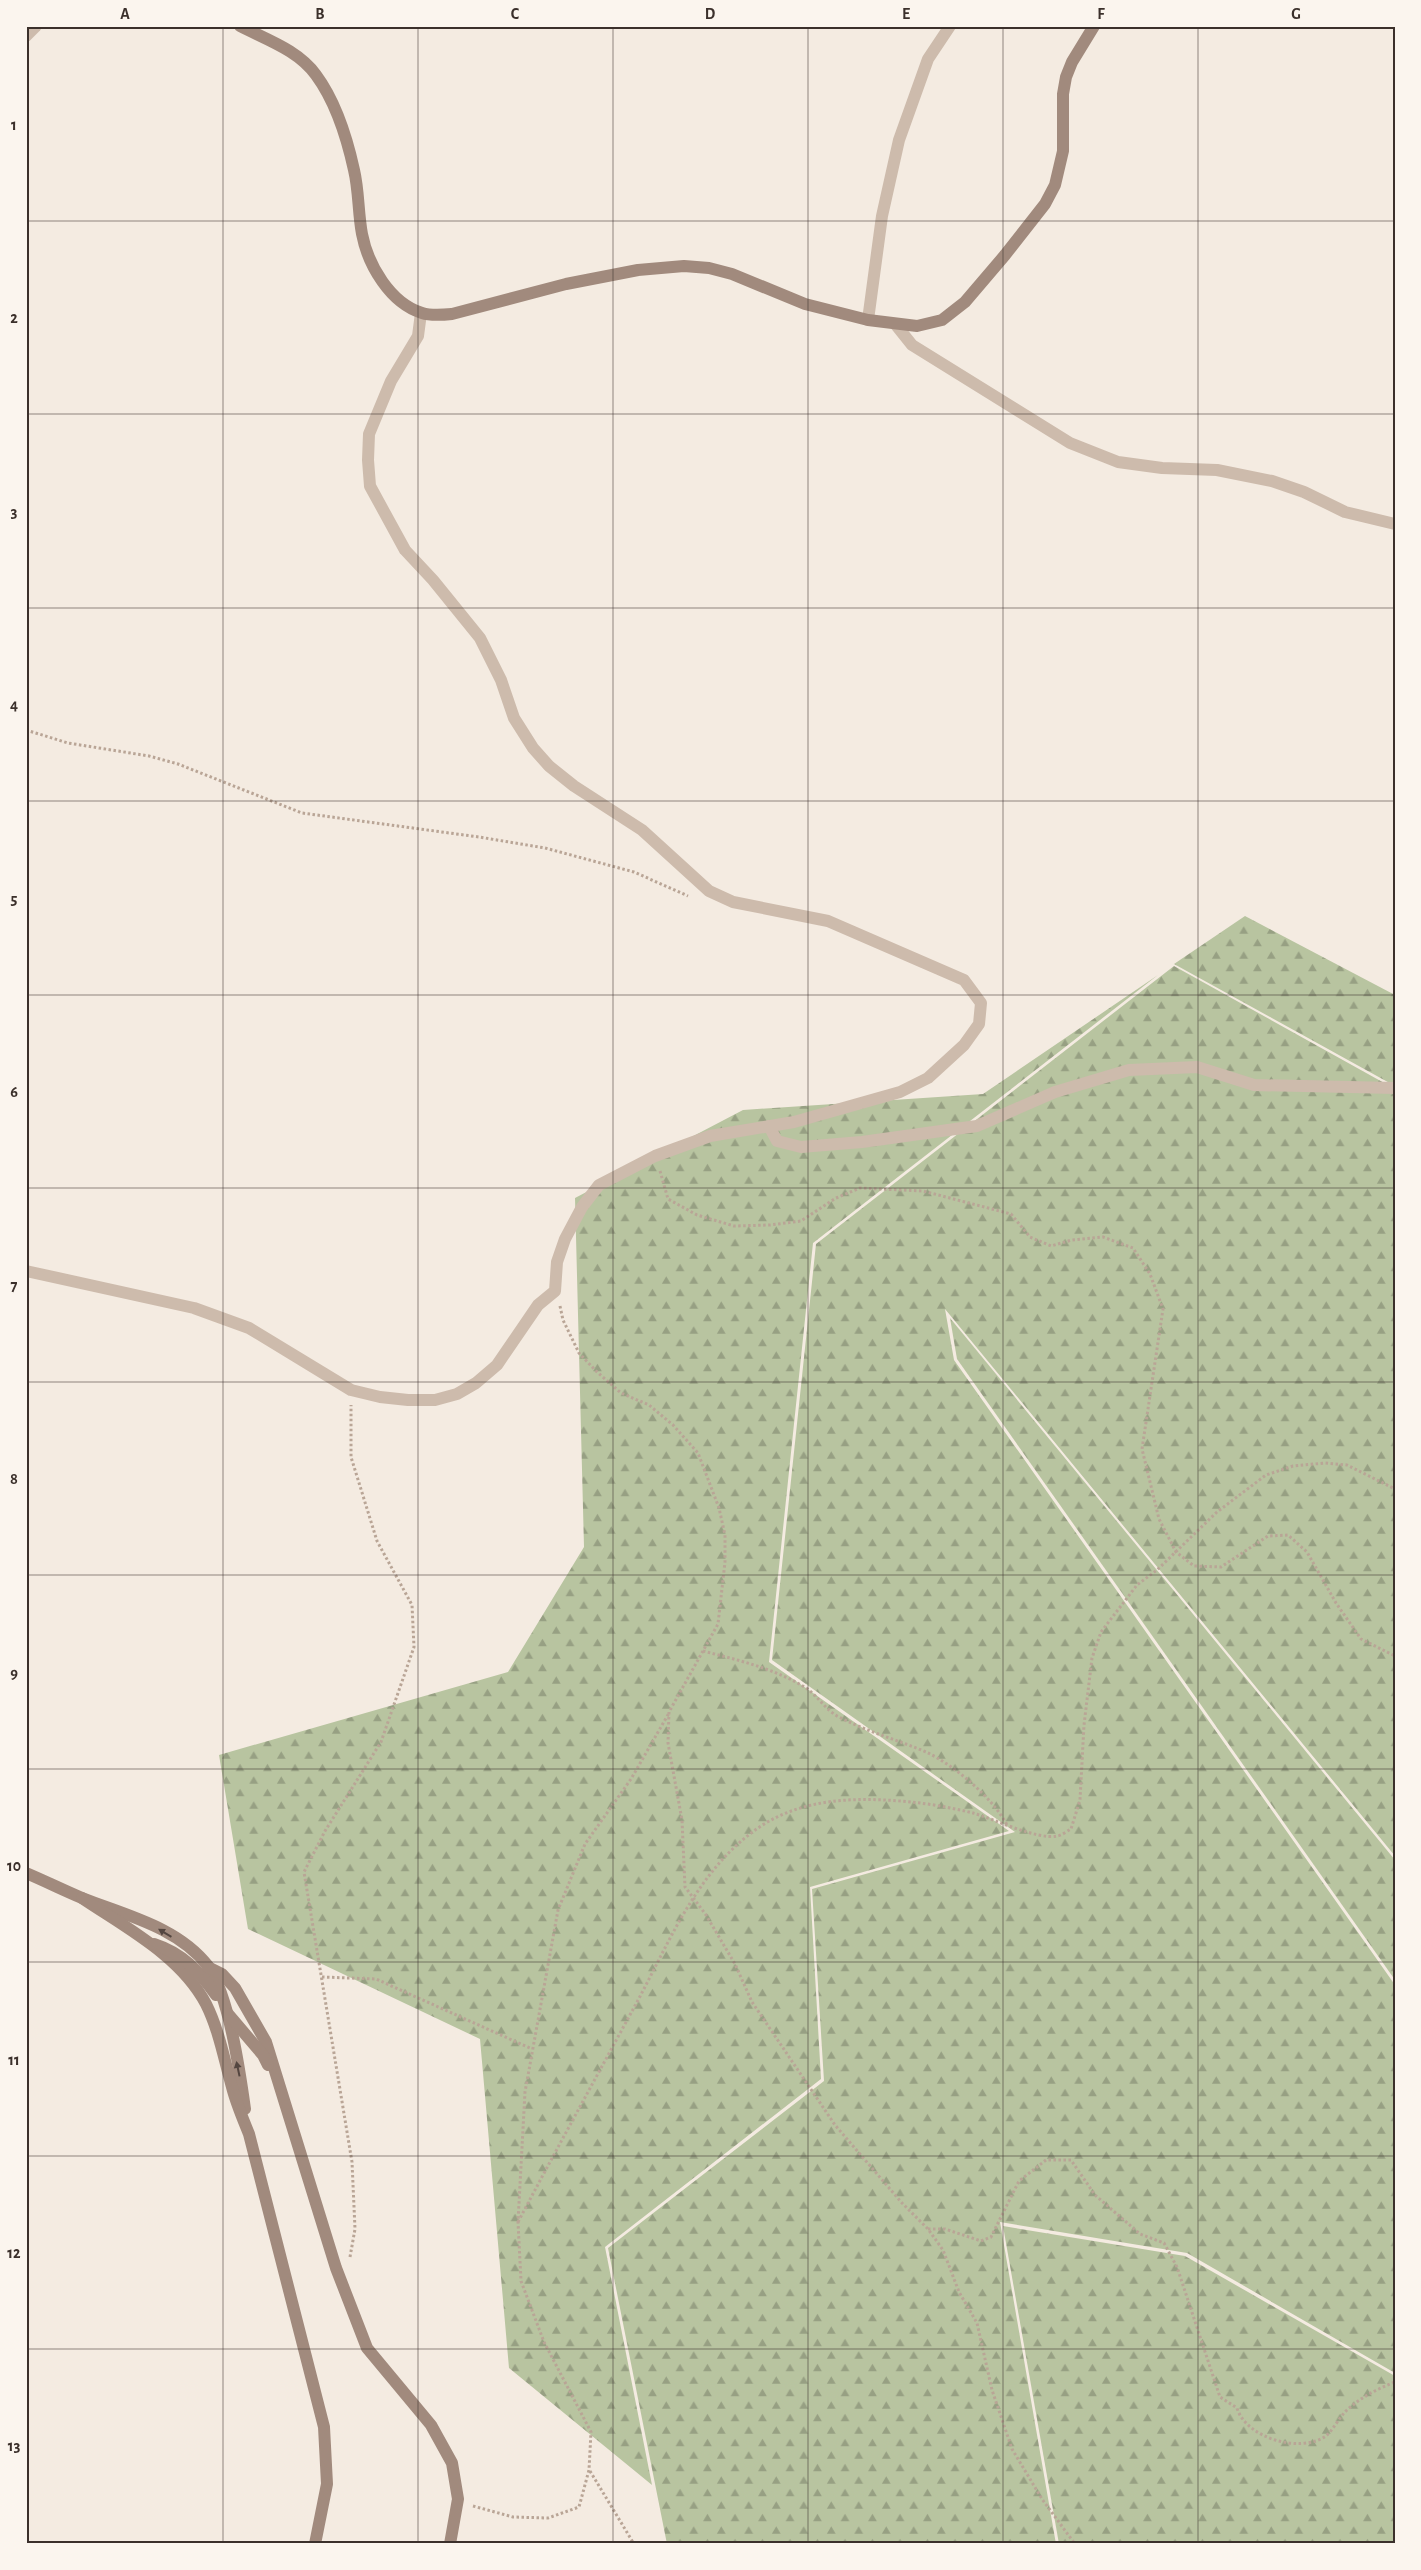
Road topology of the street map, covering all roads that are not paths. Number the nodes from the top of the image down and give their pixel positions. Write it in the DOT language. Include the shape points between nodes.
graph roads {
  1 [pos="36,26"];
  2 [pos="240,26"];
  3 [pos="950,26"];
  4 [pos="1094,26"];
  5 [pos="26,36"];
  6 [pos="421,313"];
  7 [pos="868,320"];
  8 [pos="896,326"];
  9 [pos="1395,524"];
  10 [pos="1395,1088"];
  11 [pos="769,1126"];
  12 [pos="26,1271"];
  13 [pos="26,1873"];
  14 [pos="82,1898"];
  15 [pos="208,1967"];
  16 [pos="214,1997"];
  17 [pos="249,2011"];
  18 [pos="235,2029"];
  19 [pos="283,2093"];
  20 [pos="248,2134"];
  21 [pos="314,2544"];
  22 [pos="450,2544"];
  1 -- 5 [label="street"];
  2 -- 6 [label="street" via="288,49 303,60 323,86 348,145 359,195 362,234 370,257 391,291"];
  3 -- 7 [label="street" via="928,59 899,140 882,216"];
  4 -- 8 [label="street" via="1066,77 1061,170 1045,204 955,312 930,324"];
  6 -- 7 [label="street" via="452,314 566,284 638,270 684,266 732,274 805,304"];
  6 -- 11 [label="street" via="418,336 391,381 369,434 370,486 405,550 480,638 501,680 514,718 533,748 574,786 642,830 710,891 733,902 828,921 964,980 981,1004 979,1024 964,1045 928,1078 869,1102"];
  7 -- 8 [label="street"];
  8 -- 9 [label="street" via="912,345 1070,443 1118,462 1217,470 1272,481 1345,512"];
  10 -- 11 [label="street" via="1254,1085 1197,1067 1129,1070 1055,1092 977,1126 801,1147 777,1141"];
  11 -- 12 [label="street" via="710,1136 655,1156 599,1185 582,1207 565,1239 557,1262 556,1291 538,1304 497,1365 457,1394 435,1400 380,1397 351,1390 249,1328 194,1308"];
  13 -- 14 [label="street"];
  15 -- 14 [label="street, one-way" via="163,1931 136,1917"];
  14 -- 16 [label="street" via="145,1941"];
  15 -- 16 [label="street"];
  15 -- 17 [label="street" via="222,1974"];
  16 -- 17 [label="street" via="231,1998"];
  16 -- 18 [label="street"];
  16 -- 20 [label="street" via="218,2032"];
  17 -- 19 [label="street" via="266,2042"];
  18 -- 19 [label="street" via="263,2055"];
  20 -- 18 [label="street, one-way"];
  19 -- 22 [label="street" via="344,2289 367,2348 431,2425 452,2463 458,2500"];
  20 -- 21 [label="street" via="324,2427 327,2484"];
}
